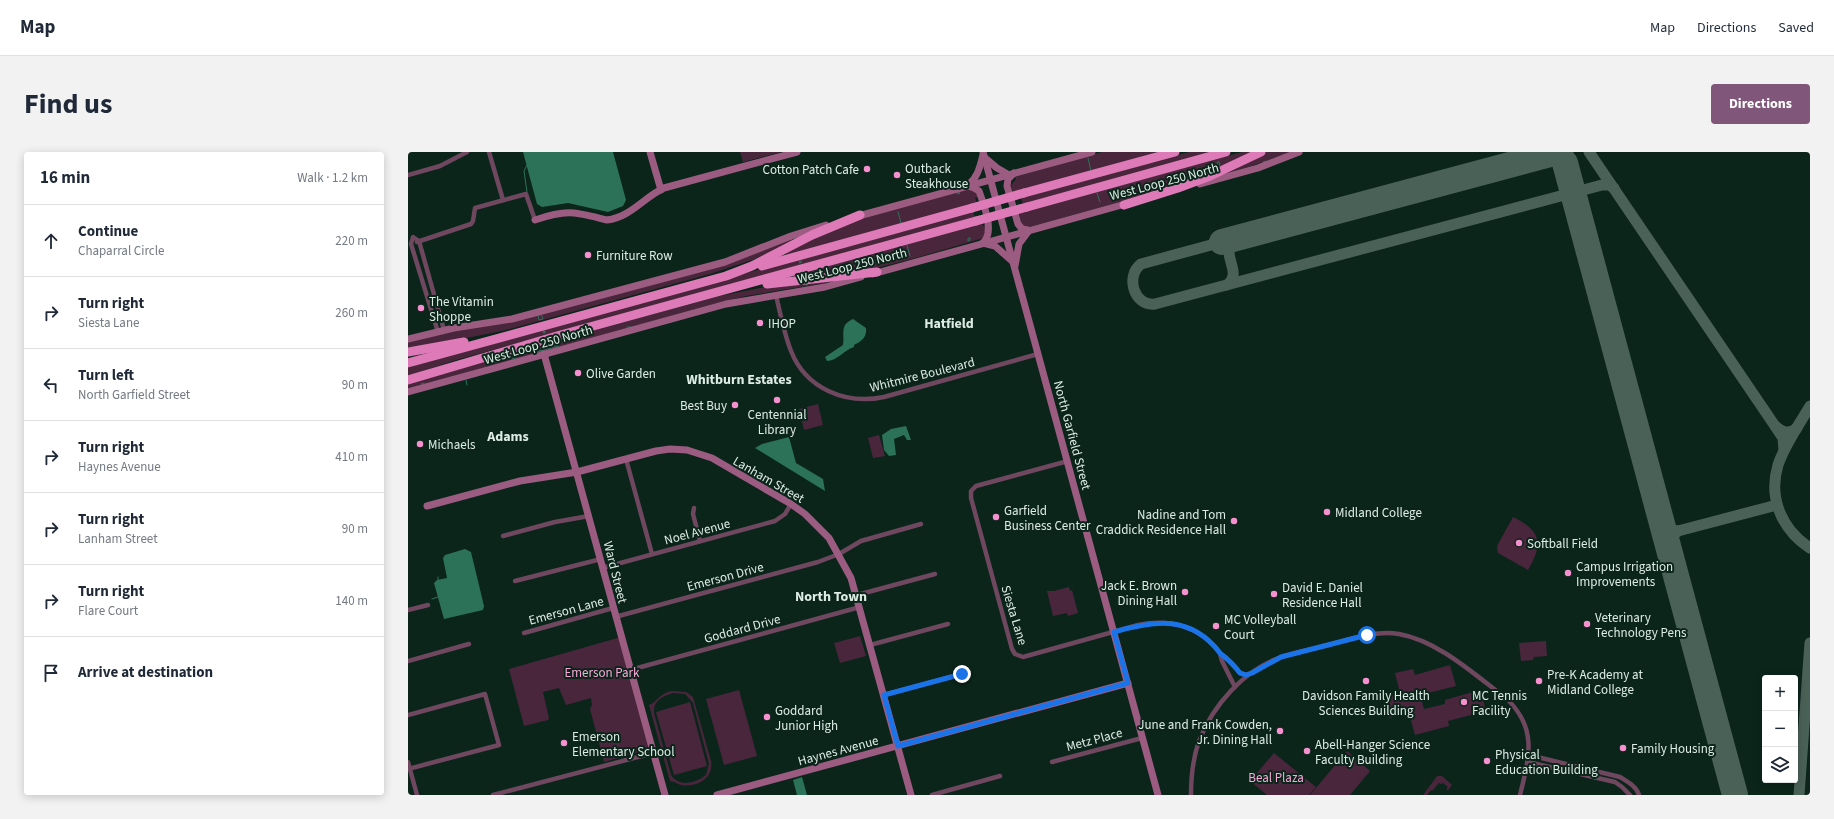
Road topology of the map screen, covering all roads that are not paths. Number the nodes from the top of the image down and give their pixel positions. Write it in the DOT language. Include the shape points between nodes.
graph roads {
  1 [pos="467,152"];
  2 [pos="489,152"];
  3 [pos="650,152"];
  4 [pos="797,152"];
  5 [pos="1092,152"];
  6 [pos="1175,152"];
  7 [pos="1226,152"];
  8 [pos="1261,152"];
  9 [pos="1299,152"];
  10 [pos="984,154"];
  11 [pos="408,174"];
  12 [pos="1012,174"];
  13 [pos="990,180"];
  14 [pos="966,186"];
  15 [pos="661,190"];
  16 [pos="503,200"];
  17 [pos="1124,204"];
  18 [pos="860,215"];
  19 [pos="535,220"];
  20 [pos="1029,230"];
  21 [pos="1006,237"];
  22 [pos="419,241"];
  23 [pos="982,243"];
  24 [pos="409,244"];
  25 [pos="1014,265"];
  26 [pos="877,272"];
  27 [pos="732,274"];
  28 [pos="708,295"];
  29 [pos="776,295"];
  30 [pos="441,331"];
  31 [pos="526,331"];
  32 [pos="408,339"];
  33 [pos="408,352"];
  34 [pos="544,354"];
  35 [pos="1038,354"];
  36 [pos="408,363"];
  37 [pos="408,380"];
  38 [pos="408,392"];
  39 [pos="626,459"];
  40 [pos="1068,461"];
  41 [pos="577,472"];
  42 [pos="791,504"];
  43 [pos="427,506"];
  44 [pos="694,508"];
  45 [pos="589,516"];
  46 [pos="921,524"];
  47 [pos="503,536"];
  48 [pos="700,541"];
  49 [pos="652,554"];
  50 [pos="839,554"];
  51 [pos="601,559"];
  52 [pos="602,568"];
  53 [pos="935,574"];
  54 [pos="515,582"];
  55 [pos="857,595"];
  56 [pos="428,604"];
  57 [pos="860,607"];
  58 [pos="613,608"];
  59 [pos="408,610"];
  60 [pos="615,618"];
  61 [pos="948,624"];
  62 [pos="1114,632"];
  63 [pos="524,633"];
  64 [pos="469,644"];
  65 [pos="870,645"];
  66 [pos="1220,654"];
  67 [pos="408,661"];
  68 [pos="630,670"];
  69 [pos="1252,673"];
  70 [pos="962,674"];
  71 [pos="1128,683"];
  72 [pos="1235,687"];
  73 [pos="884,695"];
  74 [pos="408,715"];
  75 [pos="1142,738"];
  76 [pos="898,746"];
  77 [pos="653,752"];
  78 [pos="1529,755"];
  79 [pos="408,762"];
  80 [pos="1052,762"];
  81 [pos="1528,762"];
  82 [pos="409,769"];
  83 [pos="1000,776"];
  84 [pos="417,795"];
  85 [pos="493,795"];
  86 [pos="664,795"];
  87 [pos="717,795"];
  88 [pos="911,795"];
  89 [pos="932,795"];
  90 [pos="1157,795"];
  91 [pos="1191,795"];
  92 [pos="1520,795"];
  93 [pos="1630,795"];
  94 [pos="1639,795"];
  1 -- 11 [label="street" via="440,166"];
  2 -- 16 [label="street"];
  3 -- 15 [label="main road"];
  4 -- 15 [label="main road"];
  5 -- 12 [label="main road"];
  6 -- 27 [label="highway, bridge"];
  7 -- 28 [label="highway, bridge"];
  8 -- 17 [label="highway" via="1210,176"];
  9 -- 17 [label="main road, West Loop 250 North" via="1258,168"];
  10 -- 12 [label="main road" via="997,168"];
  10 -- 13 [label="main road, North Garfield Street"];
  10 -- 14 [label="main road" via="975,179"];
  12 -- 13 [label="main road"];
  12 -- 20 [label="main road" via="1007,186 1018,224 1024,230"];
  13 -- 14 [label="main road"];
  13 -- 21 [label="main road, North Garfield Street"];
  14 -- 18 [label="main road"];
  14 -- 23 [label="main road" via="979,191 990,230 987,239"];
  15 -- 19 [label="main road" via="635,209 612,219 561,212"];
  16 -- 19 [label="street" via="526,194"];
  16 -- 22 [label="street" via="475,208 474,221 471,224"];
  17 -- 20 [label="main road, West Loop 250 North"];
  18 -- 27 [label="highway"];
  18 -- 30 [label="main road" via="791,236 725,262 512,320"];
  20 -- 21 [label="main road, West Loop 250 North"];
  20 -- 25 [label="main road" via="1021,238"];
  21 -- 23 [label="main road, West Loop 250 North"];
  21 -- 25 [label="main road, North Garfield Street"];
  22 -- 24 [label="street" via="413,237"];
  22 -- 30 [label="street"];
  23 -- 25 [label="main road" via="995,246"];
  23 -- 26 [label="main road, West Loop 250 North"];
  24 -- 30 [label="street"];
  25 -- 35 [label="main road, North Garfield Street"];
  26 -- 28 [label="highway" via="779,282"];
  26 -- 29 [label="main road, West Loop 250 North" via="825,287"];
  27 -- 31 [label="highway"];
  28 -- 37 [label="highway"];
  29 -- 34 [label="main road, West Loop 250 North" via="726,304"];
  29 -- 35 [label="street, Whitmire Boulevard" via="788,342 798,365 820,386 846,398 865,400 884,397"];
  30 -- 32 [label="main road"];
  31 -- 33 [label="highway"];
  31 -- 36 [label="highway"];
  34 -- 38 [label="main road, West Loop 250 North"];
  34 -- 41 [label="main road, Ward Street"];
  35 -- 40 [label="main road, North Garfield Street"];
  39 -- 41 [label="main road, Lanham Street"];
  39 -- 42 [label="main road, Lanham Street" via="665,450 694,452 712,458"];
  39 -- 49 [label="street"];
  40 -- 62 [label="main road, North Garfield Street"];
  40 -- 62 [label="street, Siesta Lane" via="976,486 970,497 1012,649 1016,654 1023,656"];
  41 -- 43 [label="main road, Lanham Street" via="526,479"];
  41 -- 45 [label="main road, Ward Street"];
  42 -- 48 [label="street, Noel Avenue" via="785,514 775,520"];
  42 -- 50 [label="main road, Lanham Street" via="822,530"];
  44 -- 48 [label="street" via="693,514"];
  45 -- 47 [label="street"];
  45 -- 51 [label="main road, Ward Street"];
  46 -- 50 [label="street, Emerson Drive" via="861,541"];
  48 -- 49 [label="street, Noel Avenue"];
  49 -- 52 [label="street, Noel Avenue"];
  50 -- 55 [label="main road, Lanham Street"];
  50 -- 60 [label="street, Emerson Drive" via="812,564"];
  51 -- 52 [label="main road, Ward Street"];
  51 -- 54 [label="street"];
  52 -- 58 [label="main road, Ward Street"];
  53 -- 55 [label="street"];
  55 -- 57 [label="main road, Lanham Street"];
  56 -- 59 [label="street"];
  57 -- 65 [label="main road, Lanham Street"];
  57 -- 68 [label="street, Goddard Drive"];
  58 -- 60 [label="main road, Ward Street"];
  58 -- 63 [label="street, Emerson Lane"];
  60 -- 68 [label="main road, Ward Street"];
  61 -- 65 [label="street"];
  62 -- 66 [label="street, Siesta Lane" via="1148,623 1178,625 1205,638"];
  62 -- 71 [label="main road, North Garfield Street"];
  64 -- 67 [label="street"];
  65 -- 73 [label="main road, Lanham Street"];
  66 -- 69 [label="street, Siesta Lane" via="1240,673"];
  66 -- 72 [label="street, Siesta Lane"];
  68 -- 77 [label="main road, Ward Street"];
  69 -- 72 [label="street"];
  69 -- 78 [label="street" via="1281,657 1370,634 1400,634 1424,641 1508,699 1521,716 1528,736"];
  70 -- 73 [label="street"];
  71 -- 75 [label="main road, North Garfield Street"];
  71 -- 76 [label="main road, Haynes Avenue"];
  72 -- 91 [label="street" via="1215,712 1199,742 1192,771"];
  73 -- 76 [label="main road, Lanham Street"];
  74 -- 82 [label="street" via="486,694 499,745"];
  75 -- 80 [label="street, Metz Place"];
  75 -- 90 [label="main road, North Garfield Street"];
  76 -- 87 [label="main road, Haynes Avenue"];
  76 -- 88 [label="main road, Lanham Street"];
  77 -- 85 [label="street"];
  77 -- 86 [label="main road, Ward Street"];
  78 -- 81 [label="street"];
  78 -- 94 [label="street" via="1620,778 1629,782"];
  79 -- 82 [label="street"];
  81 -- 92 [label="street"];
  81 -- 93 [label="street" via="1614,782"];
  82 -- 84 [label="street"];
  83 -- 89 [label="street"];
}
